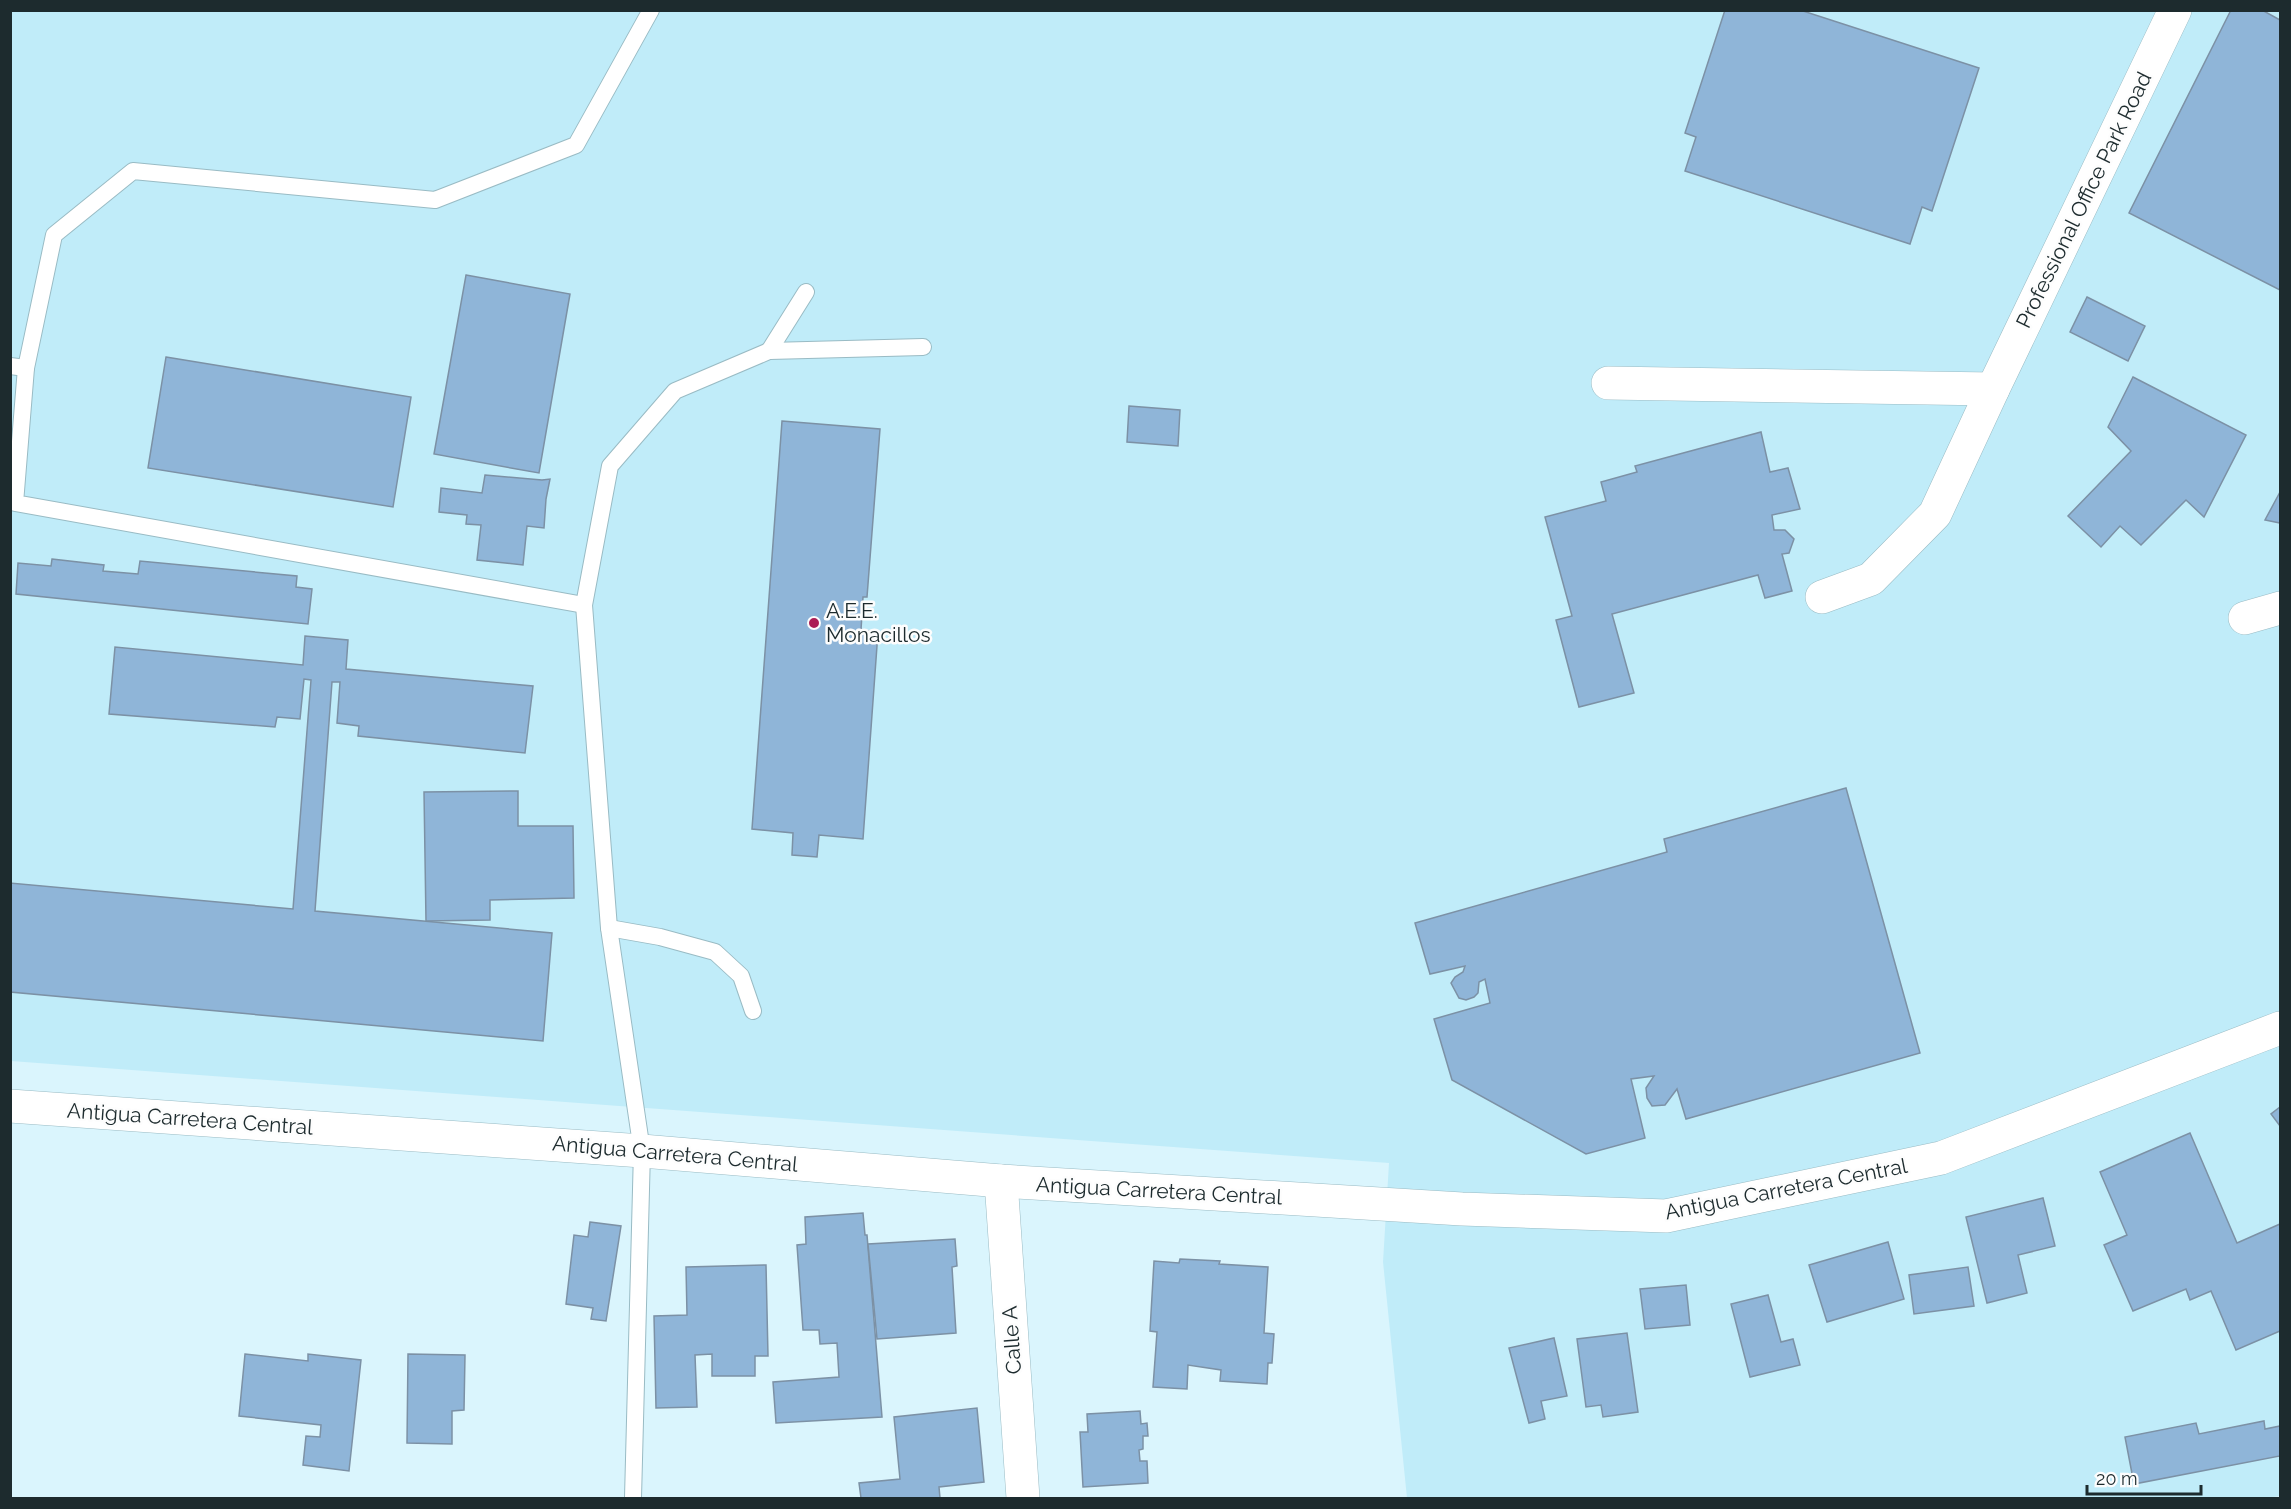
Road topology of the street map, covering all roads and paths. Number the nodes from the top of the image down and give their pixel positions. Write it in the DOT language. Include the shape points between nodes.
graph roads {
  1 [pos="651,10"];
  2 [pos="2175,10"];
  3 [pos="806,292"];
  4 [pos="923,347"];
  5 [pos="769,351"];
  6 [pos="18,367"];
  7 [pos="1608,383"];
  8 [pos="1993,389"];
  9 [pos="1822,597"];
  10 [pos="585,604"];
  11 [pos="2280,608"];
  12 [pos="2245,618"];
  13 [pos="609,928"];
  14 [pos="753,1011"];
  15 [pos="2280,1028"];
  16 [pos="10,1106"];
  17 [pos="642,1151"];
  18 [pos="1001,1181"];
  19 [pos="633,1498"];
  20 [pos="1023,1498"];
  1 -- 6 [label="lane" via="576,145 435,200 133,171 54,235"];
  2 -- 8 [label="street, Professional Office Park Road"];
  3 -- 5 [label="lane"];
  4 -- 5 [label="lane"];
  5 -- 10 [label="lane" via="675,391 610,466"];
  6 -- 10 [label="lane" via="15,503"];
  7 -- 8 [label="street"];
  8 -- 9 [label="street, Professional Office Park Road" via="1935,514 1871,579"];
  10 -- 13 [label="lane"];
  11 -- 12 [label="street"];
  13 -- 14 [label="lane" via="715,952 741,976"];
  13 -- 17 [label="lane"];
  15 -- 18 [label="street, Antigua Carretera Central" via="1941,1158 1666,1216 1462,1209"];
  16 -- 17 [label="street, Antigua Carretera Central"];
  17 -- 18 [label="street, Antigua Carretera Central"];
  17 -- 19 [label="lane"];
  18 -- 20 [label="street, Calle A"];
}
